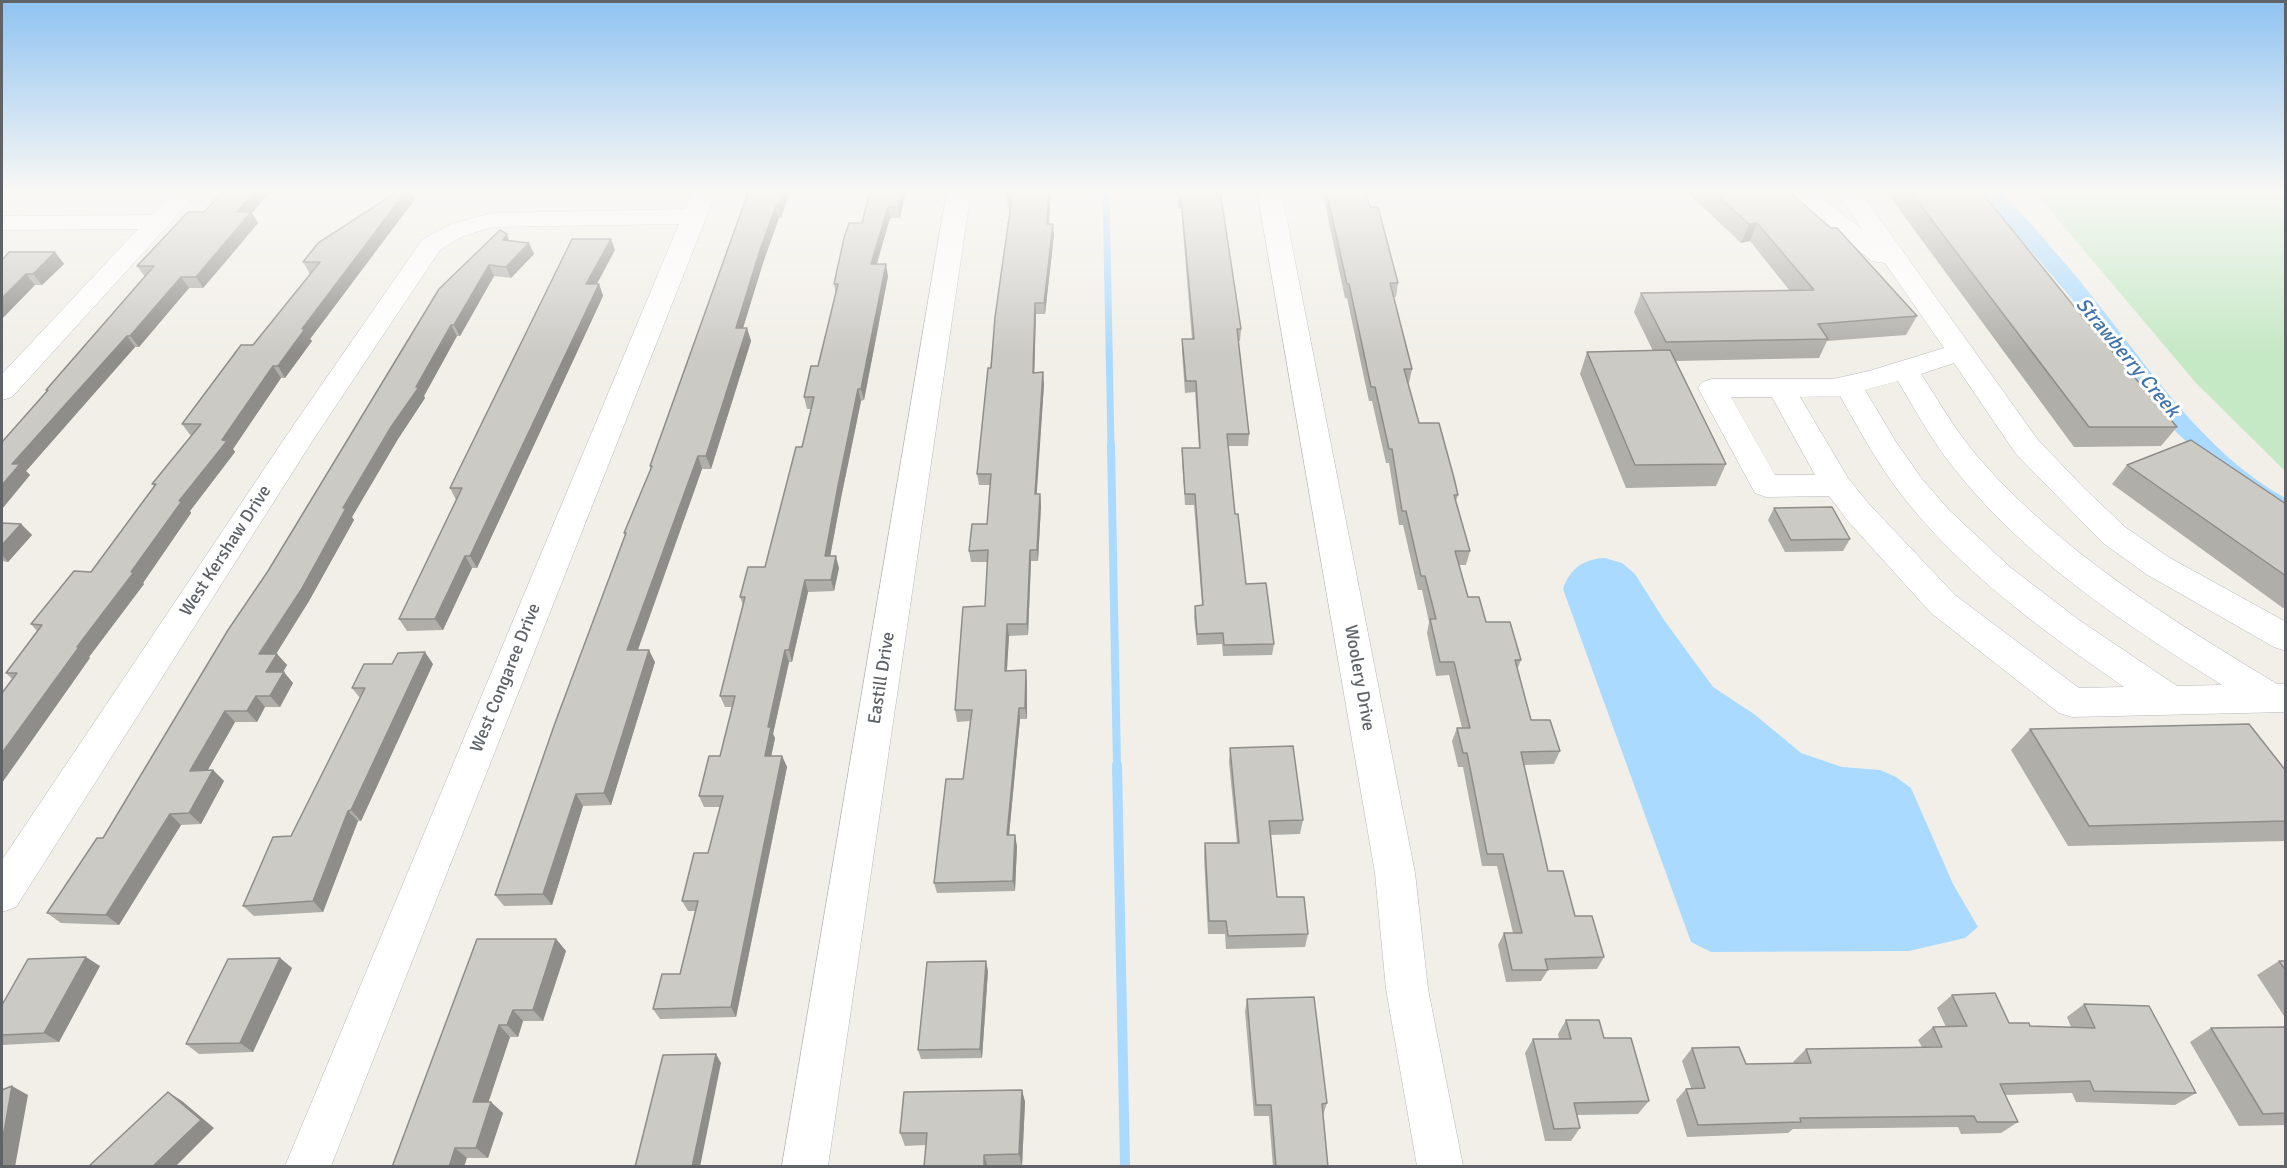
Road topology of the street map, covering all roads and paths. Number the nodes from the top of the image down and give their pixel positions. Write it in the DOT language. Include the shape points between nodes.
graph roads {
  1 [pos="137,245"];
  2 [pos="432,245"];
  3 [pos="683,245"];
  4 [pos="950,245"];
  5 [pos="1279,245"];
  6 [pos="1866,245"];
  7 [pos="1885,245"];
  8 [pos="1908,277"];
  9 [pos="1961,352"];
  10 [pos="1905,370"];
  11 [pos="1848,385"];
  12 [pos="1781,388"];
  13 [pos="2,391"];
  14 [pos="1838,484"];
  15 [pos="2286,638"];
  16 [pos="2278,698"];
  17 [pos="2171,701"];
  18 [pos="2,894"];
  19 [pos="308,1167"];
  20 [pos="805,1167"];
  21 [pos="1440,1167"];
  1 -- 13 [label="street"];
  2 -- 18 [label="street, West Kershaw Drive" via="305,430"];
  3 -- 19 [label="street, West Congaree Drive"];
  4 -- 20 [label="street, Eastill Drive"];
  5 -- 21 [label="street, Woolery Drive" via="1395,873 1407,988"];
  6 -- 8 [label="street"];
  7 -- 8 [label="street"];
  8 -- 9 [label="street"];
  9 -- 10 [label="street"];
  9 -- 15 [label="street" via="2027,447 2114,535 2158,566"];
  10 -- 11 [label="street"];
  10 -- 16 [label="street" via="1967,464 2044,542 2112,597 2172,637"];
  11 -- 12 [label="street"];
  11 -- 17 [label="street" via="1911,486 1947,528 2054,621"];
  12 -- 14 [label="street"];
  12 -- 14 [label="street" via="1712,388 1766,486"];
  14 -- 17 [label="street" via="1858,512 1943,604 2072,703"];
  16 -- 17 [label="street"];
}
